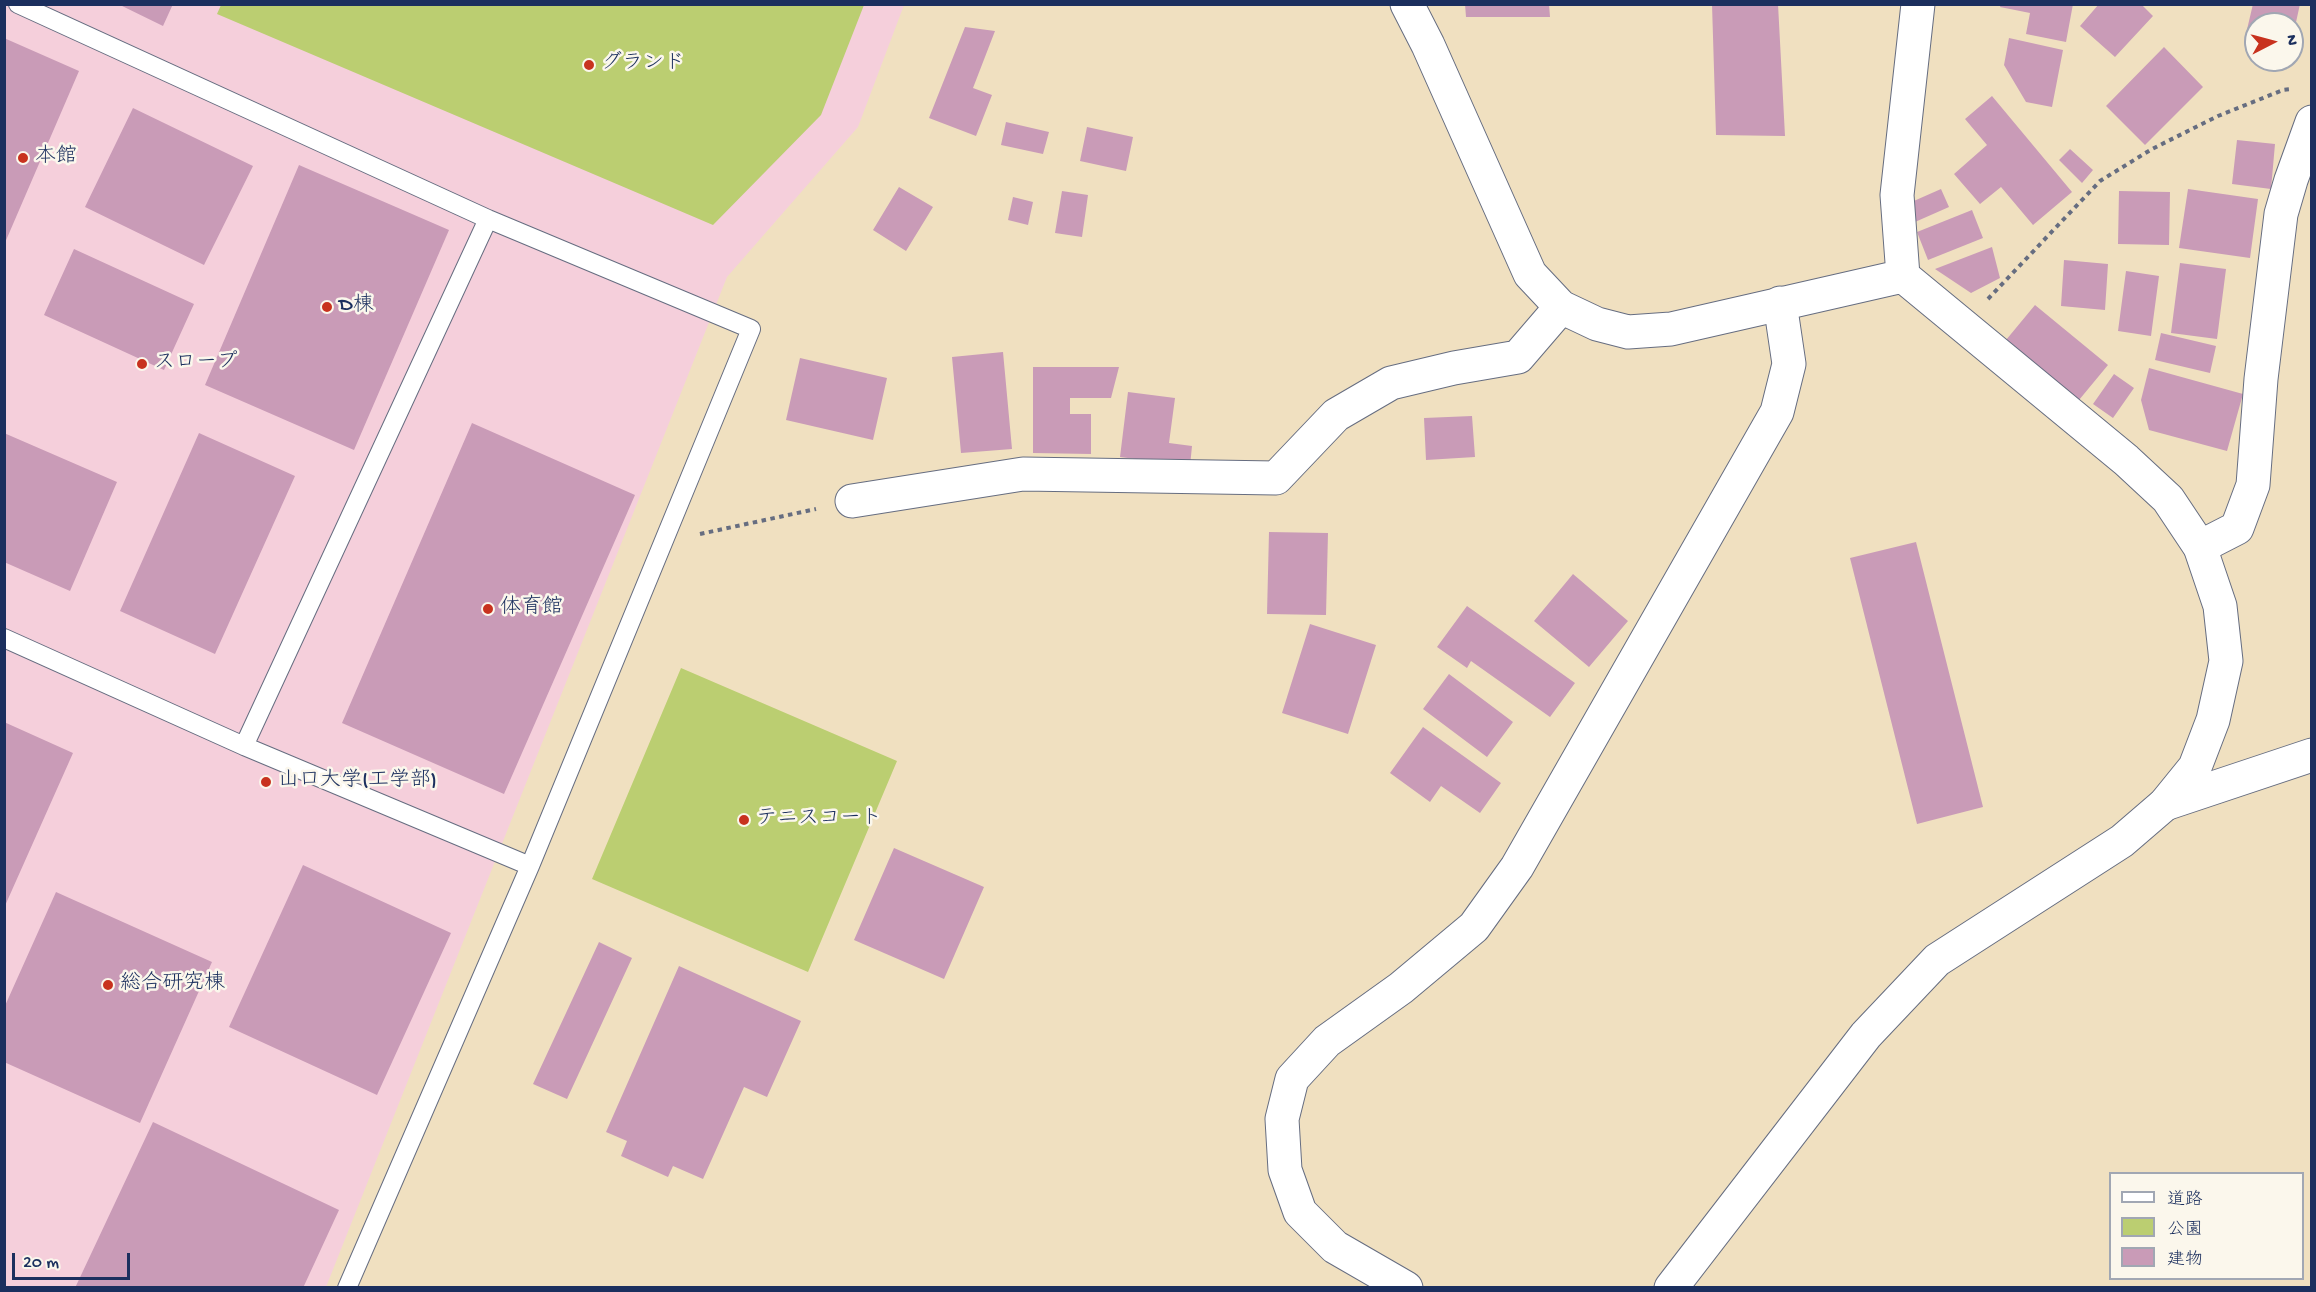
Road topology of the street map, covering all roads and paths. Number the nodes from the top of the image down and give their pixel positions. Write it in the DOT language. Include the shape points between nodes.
graph roads {
  1 [pos="18,4"];
  2 [pos="1407,4"];
  3 [pos="1918,4"];
  4 [pos="2302,89"];
  5 [pos="2312,122"];
  6 [pos="488,219"];
  7 [pos="1903,276"];
  8 [pos="1780,303"];
  9 [pos="1561,307"];
  10 [pos="1967,329"];
  11 [pos="852,501"];
  12 [pos="663,542"];
  13 [pos="2200,547"];
  14 [pos="4,638"];
  15 [pos="243,746"];
  16 [pos="2312,755"];
  17 [pos="2165,804"];
  18 [pos="530,866"];
  19 [pos="347,1287"];
  20 [pos="1406,1287"];
  21 [pos="1671,1287"];
  1 -- 6 [label="lane"];
  2 -- 9 [label="street" via="1530,274"];
  3 -- 7 [label="street" via="1897,195"];
  4 -- 10 [label="path" via="2283,90 2218,116 2100,181 1991,295"];
  5 -- 13 [label="street" via="2281,214 2260,379 2253,485 2237,528"];
  6 -- 12 [label="lane" via="751,329"];
  6 -- 15 [label="lane"];
  7 -- 8 [label="street"];
  7 -- 10 [label="street"];
  8 -- 9 [label="street" via="1671,329 1628,332 1597,324"];
  8 -- 20 [label="street" via="1789,364 1777,412 1517,867 1474,927 1401,988 1327,1041 1292,1079 1282,1119 1285,1170 1300,1212 1335,1248"];
  9 -- 11 [label="street" via="1518,357 1391,383 1336,415 1276,478 1023,474"];
  10 -- 13 [label="street" via="2126,460 2168,500"];
  11 -- 12 [label="path"];
  12 -- 18 [label="lane"];
  13 -- 17 [label="street" via="2220,606 2226,661 2213,720 2195,767"];
  14 -- 15 [label="lane"];
  15 -- 18 [label="lane"];
  16 -- 17 [label="street"];
  17 -- 21 [label="street" via="2122,841 1936,960 1866,1035"];
  18 -- 19 [label="lane"];
}
